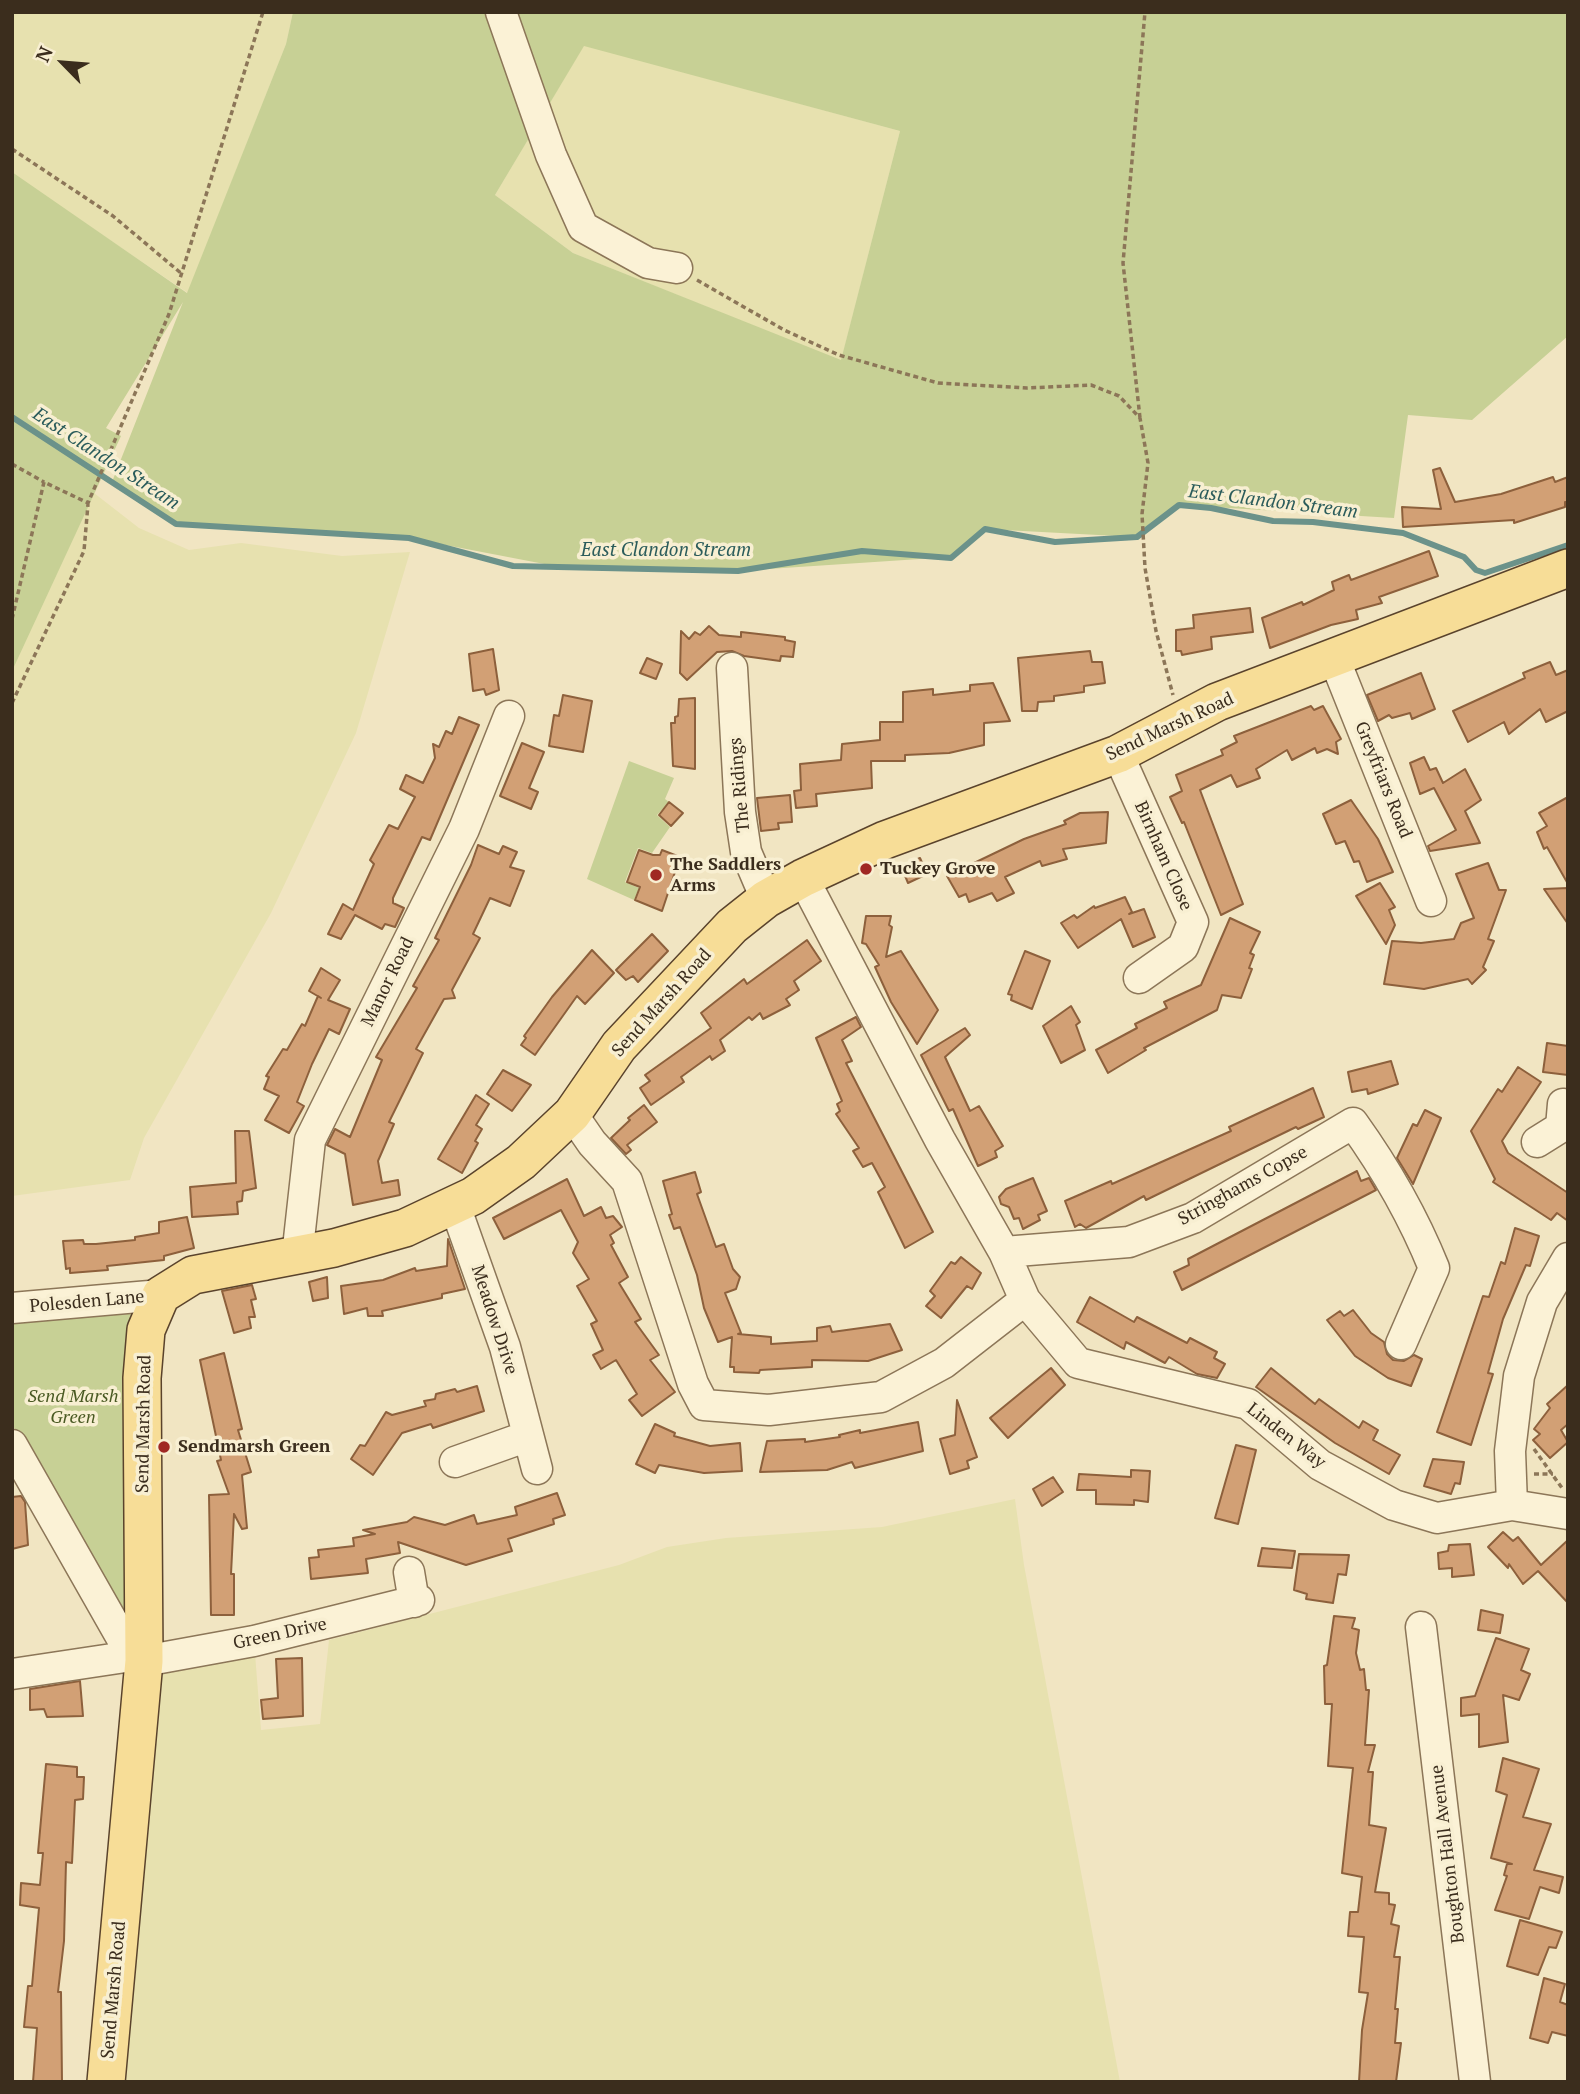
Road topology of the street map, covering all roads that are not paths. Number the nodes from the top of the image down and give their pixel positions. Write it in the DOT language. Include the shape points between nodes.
graph roads {
  1 [pos="501,12"];
  2 [pos="677,268"];
  3 [pos="1568,568"];
  4 [pos="1334,658"];
  5 [pos="732,668"];
  6 [pos="509,716"];
  7 [pos="1118,754"];
  8 [pos="803,878"];
  9 [pos="766,899"];
  10 [pos="1431,901"];
  11 [pos="1139,978"];
  12 [pos="572,1114"];
  13 [pos="455,1206"];
  14 [pos="1003,1252"];
  15 [pos="297,1257"];
  16 [pos="1568,1258"];
  17 [pos="161,1294"];
  18 [pos="1025,1300"];
  19 [pos="12,1308"];
  20 [pos="1401,1344"];
  21 [pos="528,1436"];
  22 [pos="12,1446"];
  23 [pos="456,1462"];
  24 [pos="537,1469"];
  25 [pos="1512,1505"];
  26 [pos="1568,1514"];
  27 [pos="409,1572"];
  28 [pos="1421,1627"];
  29 [pos="140,1663"];
  30 [pos="12,1674"];
  31 [pos="106,2082"];
  32 [pos="1475,2082"];
  1 -- 2 [label="street" via="551,155 583,227 648,263"];
  3 -- 4 [label="main road, Send Marsh Road"];
  4 -- 7 [label="main road, Send Marsh Road" via="1184,717"];
  4 -- 10 [label="street, Greyfriars Road"];
  5 -- 9 [label="street, The Ridings" via="740,813 746,852"];
  6 -- 15 [label="street, Manor Road" via="464,829 310,1140"];
  7 -- 8 [label="main road, Send Marsh Road" via="885,840"];
  7 -- 11 [label="street, Birnham Close" via="1193,922 1183,947"];
  8 -- 9 [label="main road, Send Marsh Road"];
  8 -- 14 [label="street"];
  9 -- 12 [label="main road, Send Marsh Road" via="732,926 619,1046"];
  12 -- 13 [label="main road, Send Marsh Road" via="521,1162"];
  12 -- 18 [label="street" via="627,1181 693,1384 704,1405 769,1409 881,1397 944,1363"];
  13 -- 15 [label="main road, Send Marsh Road" via="405,1228"];
  13 -- 21 [label="street, Meadow Drive" via="505,1347"];
  14 -- 18 [label="street"];
  14 -- 20 [label="street, Stringhams Copse" via="1129,1242 1193,1218 1353,1123 1382,1163 1434,1268 1406,1304"];
  15 -- 17 [label="main road, Send Marsh Road" via="193,1275"];
  16 -- 25 [label="street" via="1542,1302 1519,1376 1510,1451"];
  17 -- 19 [label="street, Polesden Lane"];
  17 -- 29 [label="main road, Send Marsh Road" via="146,1330 142,1378"];
  18 -- 25 [label="street, Linden Way" via="1078,1363 1248,1404 1320,1465 1394,1505 1437,1518"];
  21 -- 23 [label="street"];
  21 -- 24 [label="street, Meadow Drive"];
  22 -- 29 [label="street"];
  25 -- 26 [label="street, Linden Way"];
  27 -- 29 [label="street, Green Drive" via="416,1601 254,1642"];
  28 -- 32 [label="street, Boughton Hall Avenue"];
  29 -- 30 [label="street, Green Drive"];
  29 -- 31 [label="main road, Send Marsh Road"];
}
